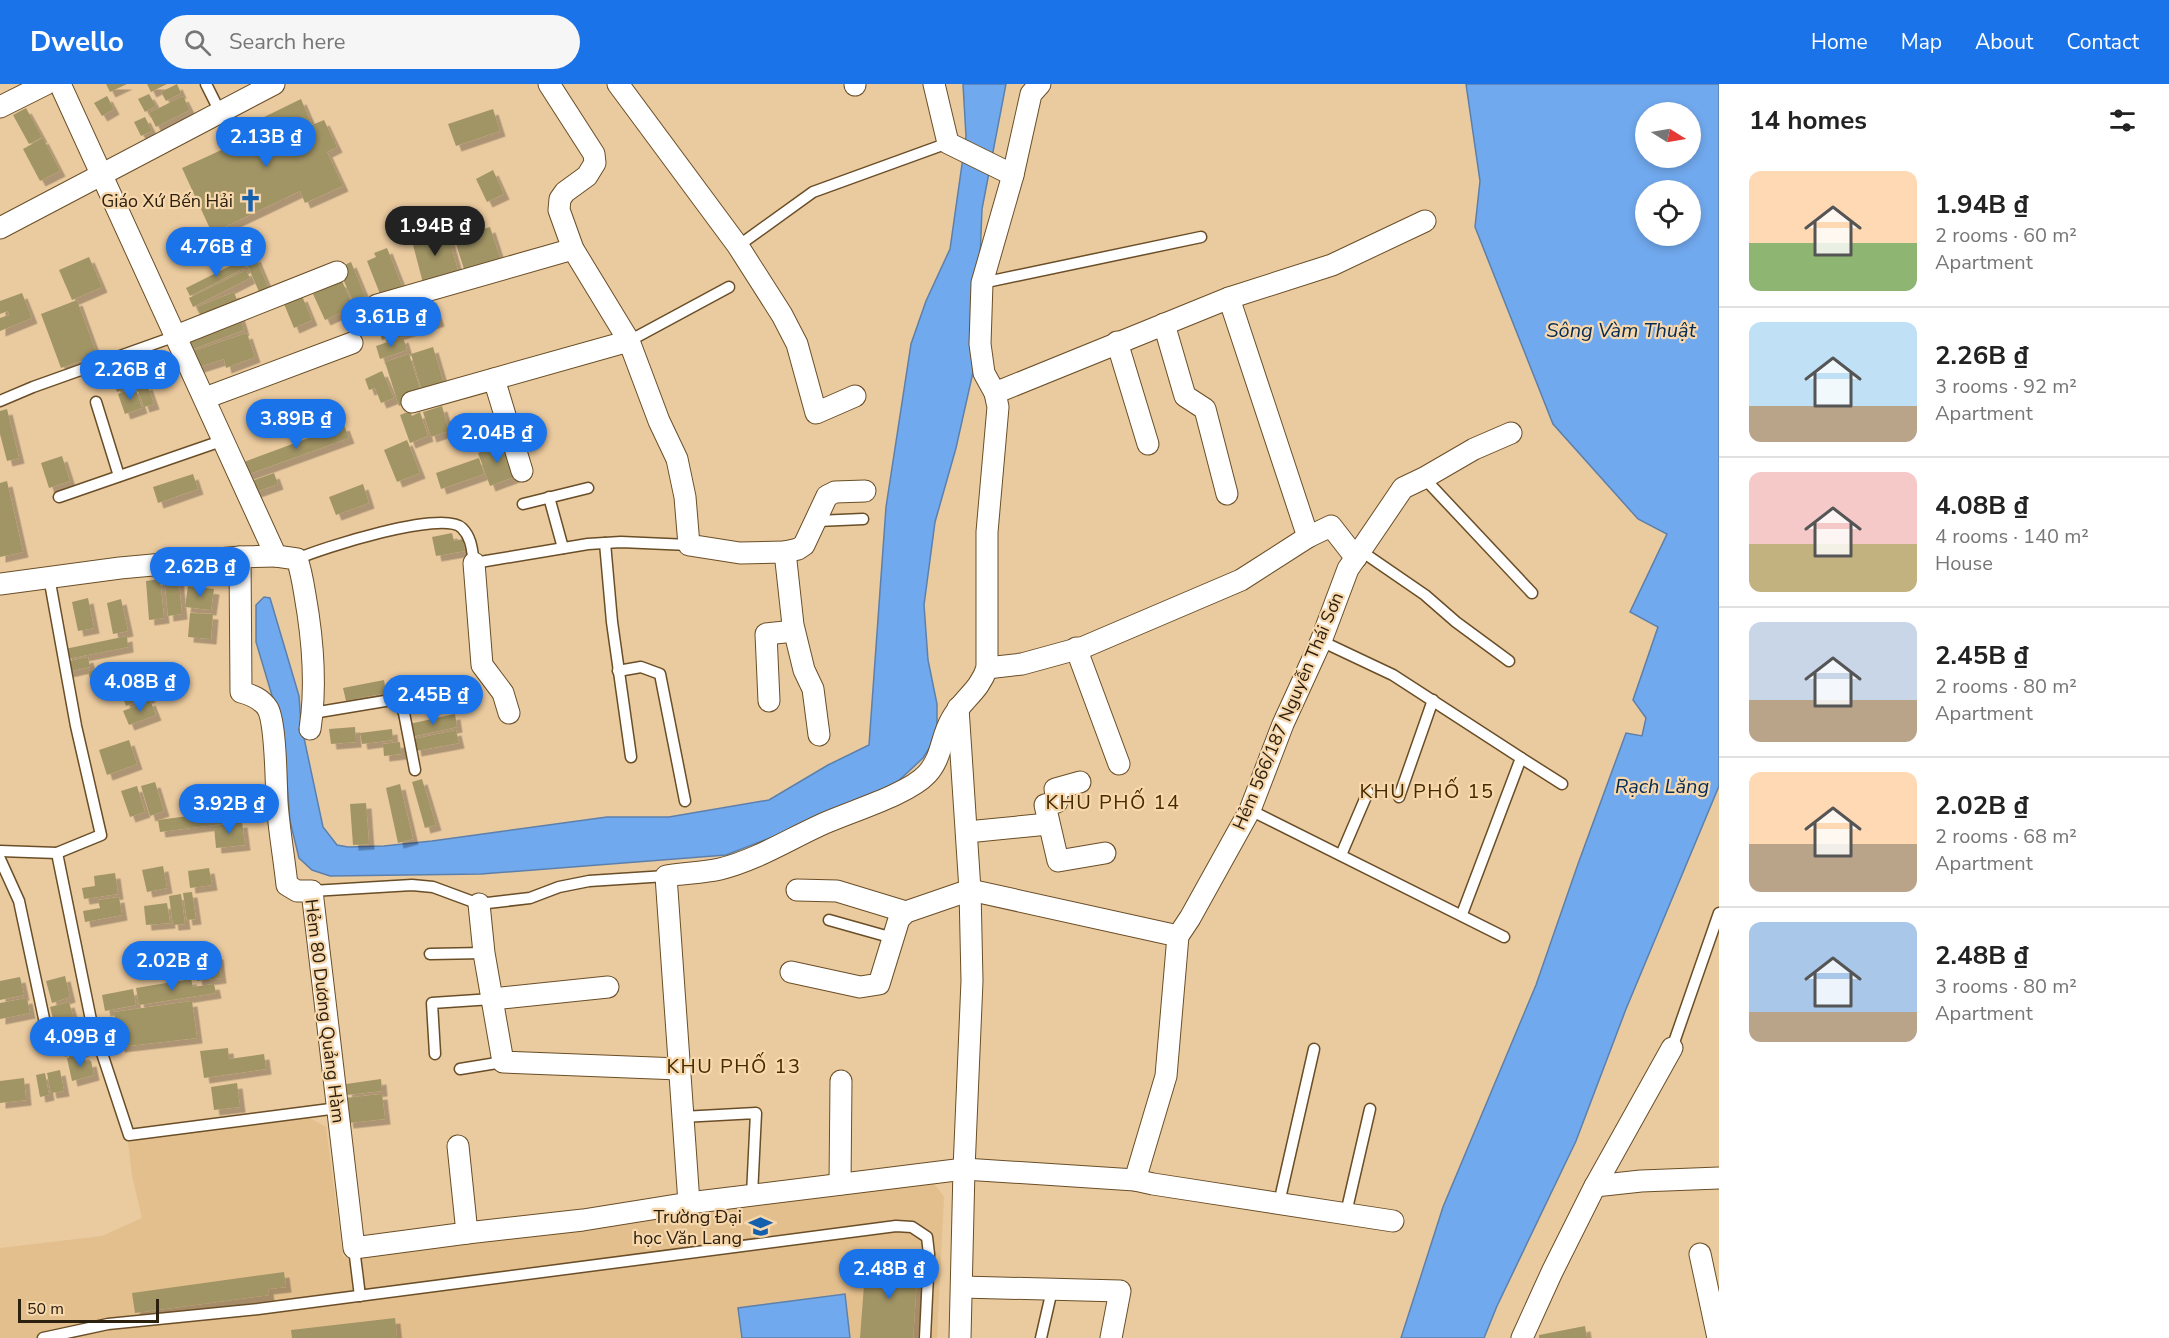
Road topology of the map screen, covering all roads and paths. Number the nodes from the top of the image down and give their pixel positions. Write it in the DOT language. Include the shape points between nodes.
graph roads {
  1 [pos="46,84"];
  2 [pos="60,84"];
  3 [pos="206,84"];
  4 [pos="274,84"];
  5 [pos="549,84"];
  6 [pos="618,84"];
  7 [pos="934,84"];
  8 [pos="1033,87"];
  9 [pos="0,107"];
  10 [pos="220,112"];
  11 [pos="948,143"];
  12 [pos="102,175"];
  13 [pos="1013,175"];
  14 [pos="1425,221"];
  15 [pos="0,228"];
  16 [pos="1201,237"];
  17 [pos="738,246"];
  18 [pos="573,249"];
  19 [pos="337,272"];
  20 [pos="982,283"];
  21 [pos="729,287"];
  22 [pos="1229,297"];
  23 [pos="377,305"];
  24 [pos="1164,324"];
  25 [pos="176,336"];
  26 [pos="629,341"];
  27 [pos="1118,342"];
  28 [pos="352,343"];
  29 [pos="494,379"];
  30 [pos="995,393"];
  31 [pos="855,396"];
  32 [pos="205,398"];
  33 [pos="0,401"];
  34 [pos="96,402"];
  35 [pos="412,402"];
  36 [pos="1511,433"];
  37 [pos="224,440"];
  38 [pos="1148,444"];
  39 [pos="522,471"];
  40 [pos="119,476"];
  41 [pos="1424,478"];
  42 [pos="588,488"];
  43 [pos="865,491"];
  44 [pos="1227,494"];
  45 [pos="58,497"];
  46 [pos="549,497"];
  47 [pos="523,504"];
  48 [pos="863,519"];
  49 [pos="817,521"];
  50 [pos="1308,537"];
  51 [pos="605,543"];
  52 [pos="689,545"];
  53 [pos="563,548"];
  54 [pos="785,552"];
  55 [pos="1358,555"];
  56 [pos="276,556"];
  57 [pos="240,557"];
  58 [pos="297,559"];
  59 [pos="474,563"];
  60 [pos="49,578"];
  61 [pos="0,584"];
  62 [pos="1532,593"];
  63 [pos="794,632"];
  64 [pos="1321,641"];
  65 [pos="1076,648"];
  66 [pos="1509,661"];
  67 [pos="987,668"];
  68 [pos="618,671"];
  69 [pos="1433,700"];
  70 [pos="769,701"];
  71 [pos="958,708"];
  72 [pos="509,713"];
  73 [pos="312,721"];
  74 [pos="819,735"];
  75 [pos="631,757"];
  76 [pos="1521,758"];
  77 [pos="1119,764"];
  78 [pos="415,770"];
  79 [pos="1080,782"];
  80 [pos="1562,784"];
  81 [pos="1368,792"];
  82 [pos="1399,797"];
  83 [pos="685,801"];
  84 [pos="1250,810"];
  85 [pos="1048,824"];
  86 [pos="967,832"];
  87 [pos="0,851"];
  88 [pos="57,853"];
  89 [pos="1105,853"];
  90 [pos="1341,855"];
  91 [pos="0,859"];
  92 [pos="666,876"];
  93 [pos="797,890"];
  94 [pos="970,890"];
  95 [pos="312,891"];
  96 [pos="479,904"];
  97 [pos="906,912"];
  98 [pos="1719,913"];
  99 [pos="1462,914"];
  100 [pos="829,920"];
  101 [pos="1178,936"];
  102 [pos="1504,937"];
  103 [pos="894,938"];
  104 [pos="484,953"];
  105 [pos="429,954"];
  106 [pos="791,972"];
  107 [pos="608,987"];
  108 [pos="492,999"];
  109 [pos="46,1028"];
  110 [pos="1672,1048"];
  111 [pos="1314,1049"];
  112 [pos="435,1054"];
  113 [pos="503,1062"];
  114 [pos="460,1069"];
  115 [pos="679,1069"];
  116 [pos="841,1081"];
  117 [pos="338,1108"];
  118 [pos="1370,1109"];
  119 [pos="682,1117"];
  120 [pos="458,1146"];
  121 [pos="964,1169"];
  122 [pos="1719,1178"];
  123 [pos="1135,1180"];
  124 [pos="840,1184"];
  125 [pos="1595,1186"];
  126 [pos="752,1195"];
  127 [pos="688,1203"];
  128 [pos="1279,1203"];
  129 [pos="1346,1213"];
  130 [pos="1393,1221"];
  131 [pos="467,1233"];
  132 [pos="354,1248"];
  133 [pos="1700,1254"];
  134 [pos="962,1287"];
  135 [pos="1052,1290"];
  136 [pos="360,1296"];
  137 [pos="43,1338"];
  138 [pos="925,1338"];
  139 [pos="960,1338"];
  140 [pos="1041,1338"];
  141 [pos="1112,1338"];
  142 [pos="1522,1338"];
  143 [pos="1718,1338"];
  1 -- 9 [label="street"];
  2 -- 12 [label="street"];
  3 -- 10 [label="lane"];
  4 -- 10 [label="street"];
  5 -- 18 [label="street" via="596,163 560,199 559,210"];
  6 -- 17 [label="street"];
  7 -- 11 [label="street"];
  8 -- 13 [label="street"];
  10 -- 12 [label="street"];
  11 -- 13 [label="street"];
  11 -- 17 [label="lane" via="813,192"];
  12 -- 15 [label="street"];
  12 -- 25 [label="street"];
  13 -- 20 [label="street"];
  14 -- 22 [label="street" via="1332,265"];
  16 -- 20 [label="lane"];
  17 -- 31 [label="street" via="797,344 816,413"];
  18 -- 23 [label="street"];
  18 -- 26 [label="street"];
  19 -- 25 [label="street"];
  20 -- 30 [label="street" via="980,344 984,373"];
  21 -- 26 [label="lane"];
  22 -- 24 [label="street"];
  22 -- 50 [label="street"];
  24 -- 27 [label="street"];
  24 -- 44 [label="street" via="1185,396 1205,410"];
  25 -- 32 [label="street"];
  25 -- 33 [label="lane"];
  26 -- 29 [label="street"];
  26 -- 52 [label="street" via="677,459"];
  27 -- 30 [label="street"];
  27 -- 38 [label="street"];
  28 -- 32 [label="street"];
  29 -- 35 [label="street"];
  29 -- 39 [label="street"];
  30 -- 67 [label="street" via="998,429 987,532"];
  32 -- 37 [label="street"];
  34 -- 40 [label="lane"];
  36 -- 41 [label="street, Hẻm 566/187 Nguyễn Thái Sơn"];
  37 -- 40 [label="lane"];
  37 -- 56 [label="street"];
  40 -- 45 [label="lane"];
  41 -- 55 [label="street, Hẻm 566/187 Nguyễn Thái Sơn" via="1404,488"];
  41 -- 62 [label="lane"];
  42 -- 46 [label="lane"];
  43 -- 49 [label="street" via="827,496"];
  46 -- 47 [label="lane"];
  46 -- 53 [label="lane"];
  48 -- 49 [label="lane"];
  49 -- 54 [label="street" via="804,545"];
  50 -- 55 [label="street" via="1331,526"];
  50 -- 65 [label="street" via="1241,580"];
  51 -- 52 [label="lane"];
  51 -- 53 [label="lane"];
  51 -- 68 [label="lane"];
  52 -- 54 [label="street" via="740,553"];
  53 -- 59 [label="lane"];
  54 -- 63 [label="street"];
  55 -- 64 [label="street, Hẻm 566/187 Nguyễn Thái Sơn" via="1348,570"];
  55 -- 66 [label="lane" via="1425,595"];
  56 -- 57 [label="street"];
  56 -- 58 [label="street"];
  57 -- 60 [label="street"];
  57 -- 95 [label="street, Hẻm 80 Dương Quảng Hàm" via="241,692 261,701 269,711 287,885 297,891"];
  58 -- 59 [label="lane" via="392,530 443,522 462,528 470,541"];
  58 -- 73 [label="street" via="309,621 314,681"];
  59 -- 72 [label="street" via="482,665 503,693"];
  60 -- 61 [label="street"];
  60 -- 88 [label="lane" via="101,835"];
  63 -- 70 [label="street" via="766,634"];
  63 -- 74 [label="street" via="813,689"];
  64 -- 69 [label="lane" via="1393,675"];
  64 -- 84 [label="street, Hẻm 566/187 Nguyễn Thái Sơn" via="1282,724"];
  65 -- 67 [label="street" via="1022,664"];
  65 -- 77 [label="street"];
  67 -- 71 [label="street" via="974,693"];
  68 -- 75 [label="lane"];
  68 -- 83 [label="lane" via="641,667 660,674"];
  69 -- 76 [label="lane"];
  69 -- 82 [label="lane"];
  71 -- 86 [label="street"];
  71 -- 92 [label="street" via="937,760 911,787 750,859 720,869"];
  73 -- 78 [label="lane" via="397,699 404,713"];
  76 -- 80 [label="lane"];
  76 -- 99 [label="lane"];
  79 -- 85 [label="street" via="1055,789 1057,802 1045,805"];
  81 -- 90 [label="lane"];
  84 -- 90 [label="lane"];
  84 -- 101 [label="street, Hẻm 566/187 Nguyễn Thái Sơn"];
  85 -- 86 [label="street"];
  85 -- 89 [label="street" via="1058,861"];
  86 -- 94 [label="street"];
  87 -- 88 [label="lane"];
  88 -- 117 [label="lane" via="91,1020 129,1135"];
  90 -- 99 [label="lane"];
  91 -- 109 [label="lane" via="19,901"];
  92 -- 96 [label="lane" via="589,881 530,898"];
  92 -- 115 [label="street"];
  93 -- 97 [label="street" via="837,891"];
  94 -- 97 [label="street"];
  94 -- 101 [label="street"];
  94 -- 121 [label="street" via="972,981"];
  95 -- 96 [label="lane" via="412,885 433,887"];
  95 -- 117 [label="street, Hẻm 80 Dương Quảng Hàm"];
  96 -- 104 [label="street"];
  97 -- 103 [label="street" via="899,919"];
  98 -- 110 [label="lane"];
  99 -- 102 [label="lane"];
  100 -- 103 [label="lane"];
  101 -- 123 [label="street, Hẻm 566/187 Nguyễn Thái Sơn" via="1166,1076"];
  103 -- 106 [label="street" via="879,984 860,987"];
  104 -- 105 [label="lane"];
  104 -- 108 [label="street"];
  107 -- 108 [label="street"];
  108 -- 112 [label="lane" via="432,1004"];
  108 -- 113 [label="street"];
  110 -- 125 [label="street"];
  111 -- 128 [label="lane"];
  113 -- 114 [label="lane"];
  113 -- 115 [label="street"];
  115 -- 119 [label="street"];
  116 -- 124 [label="street"];
  117 -- 132 [label="street, Hẻm 80 Dương Quảng Hàm"];
  118 -- 129 [label="lane"];
  119 -- 126 [label="lane" via="756,1113"];
  119 -- 127 [label="street"];
  120 -- 131 [label="street"];
  121 -- 123 [label="street"];
  121 -- 124 [label="street"];
  121 -- 134 [label="street"];
  122 -- 125 [label="street"];
  123 -- 128 [label="street"];
  124 -- 126 [label="street"];
  125 -- 142 [label="street"];
  126 -- 127 [label="street"];
  127 -- 131 [label="street"];
  128 -- 129 [label="street"];
  129 -- 130 [label="street"];
  131 -- 132 [label="street"];
  132 -- 136 [label="lane"];
  133 -- 143 [label="street"];
  134 -- 135 [label="street"];
  134 -- 139 [label="street"];
  135 -- 140 [label="lane"];
  135 -- 141 [label="street" via="1120,1291"];
  136 -- 137 [label="lane" via="108,1324"];
  136 -- 138 [label="lane" via="912,1227 927,1237 929,1254"];
}
